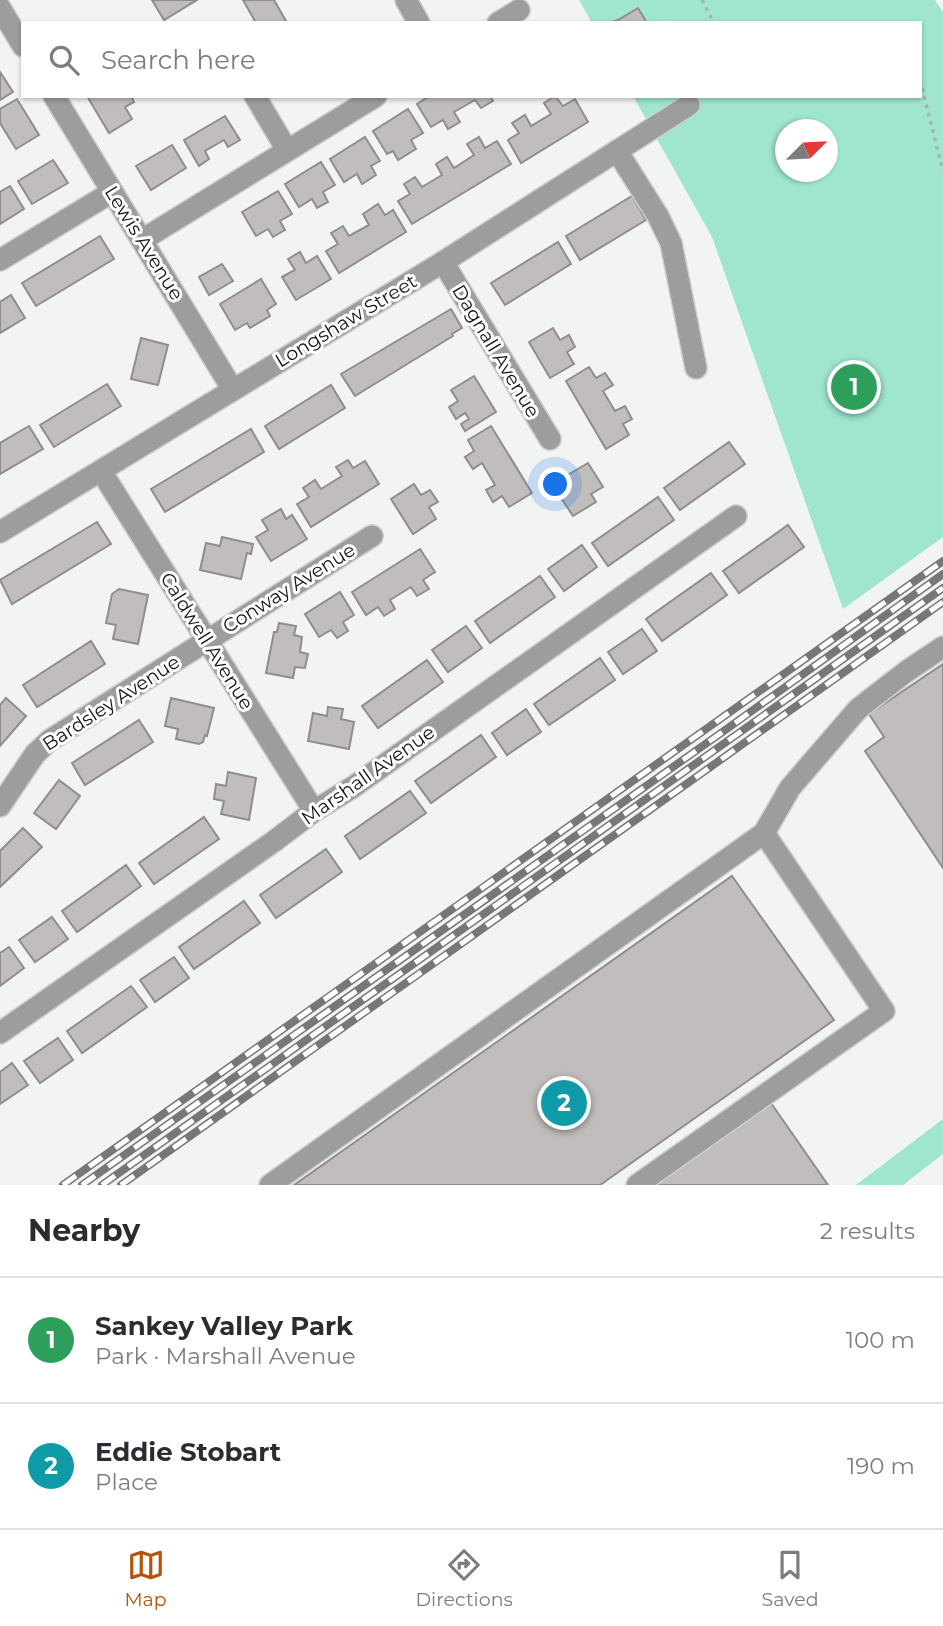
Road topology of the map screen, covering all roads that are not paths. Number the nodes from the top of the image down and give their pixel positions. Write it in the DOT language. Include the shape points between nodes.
graph roads {
  1 [pos="406,0"];
  2 [pos="0,8"];
  3 [pos="519,10"];
  4 [pos="418,21"];
  5 [pos="501,21"];
  6 [pos="21,43"];
  7 [pos="55,98"];
  8 [pos="257,98"];
  9 [pos="373,98"];
  10 [pos="690,105"];
  11 [pos="287,150"];
  12 [pos="617,151"];
  13 [pos="112,192"];
  14 [pos="142,240"];
  15 [pos="0,260"];
  16 [pos="443,262"];
  17 [pos="696,368"];
  18 [pos="233,390"];
  19 [pos="550,439"];
  20 [pos="101,471"];
  21 [pos="736,516"];
  22 [pos="0,532"];
  23 [pos="372,536"];
  24 [pos="206,641"];
  25 [pos="943,647"];
  26 [pos="0,806"];
  27 [pos="314,811"];
  28 [pos="764,833"];
  29 [pos="0,1033"];
  30 [pos="270,1185"];
  31 [pos="637,1185"];
  1 -- 4 [label="street"];
  2 -- 6 [label="street"];
  3 -- 5 [label="street"];
  7 -- 13 [label="street, Lewis Avenue"];
  8 -- 11 [label="street"];
  9 -- 11 [label="street"];
  10 -- 12 [label="street, Longshaw Street"];
  11 -- 14 [label="street"];
  12 -- 16 [label="street, Longshaw Street"];
  12 -- 17 [label="street" via="671,243"];
  13 -- 14 [label="street, Lewis Avenue"];
  13 -- 15 [label="street"];
  14 -- 18 [label="street, Lewis Avenue"];
  16 -- 18 [label="street, Longshaw Street"];
  16 -- 19 [label="street, Dagnall Avenue"];
  18 -- 20 [label="street, Longshaw Street"];
  20 -- 22 [label="street, Longshaw Street"];
  20 -- 24 [label="street, Caldwell Avenue"];
  21 -- 27 [label="street, Marshall Avenue"];
  23 -- 24 [label="street, Conway Avenue"];
  24 -- 26 [label="street, Bardsley Avenue" via="50,740 35,754"];
  24 -- 27 [label="street, Caldwell Avenue"];
  25 -- 28 [label="street" via="858,709 790,788"];
  27 -- 29 [label="street, Marshall Avenue"];
  28 -- 30 [label="street"];
  28 -- 31 [label="street" via="884,1011"];
}
